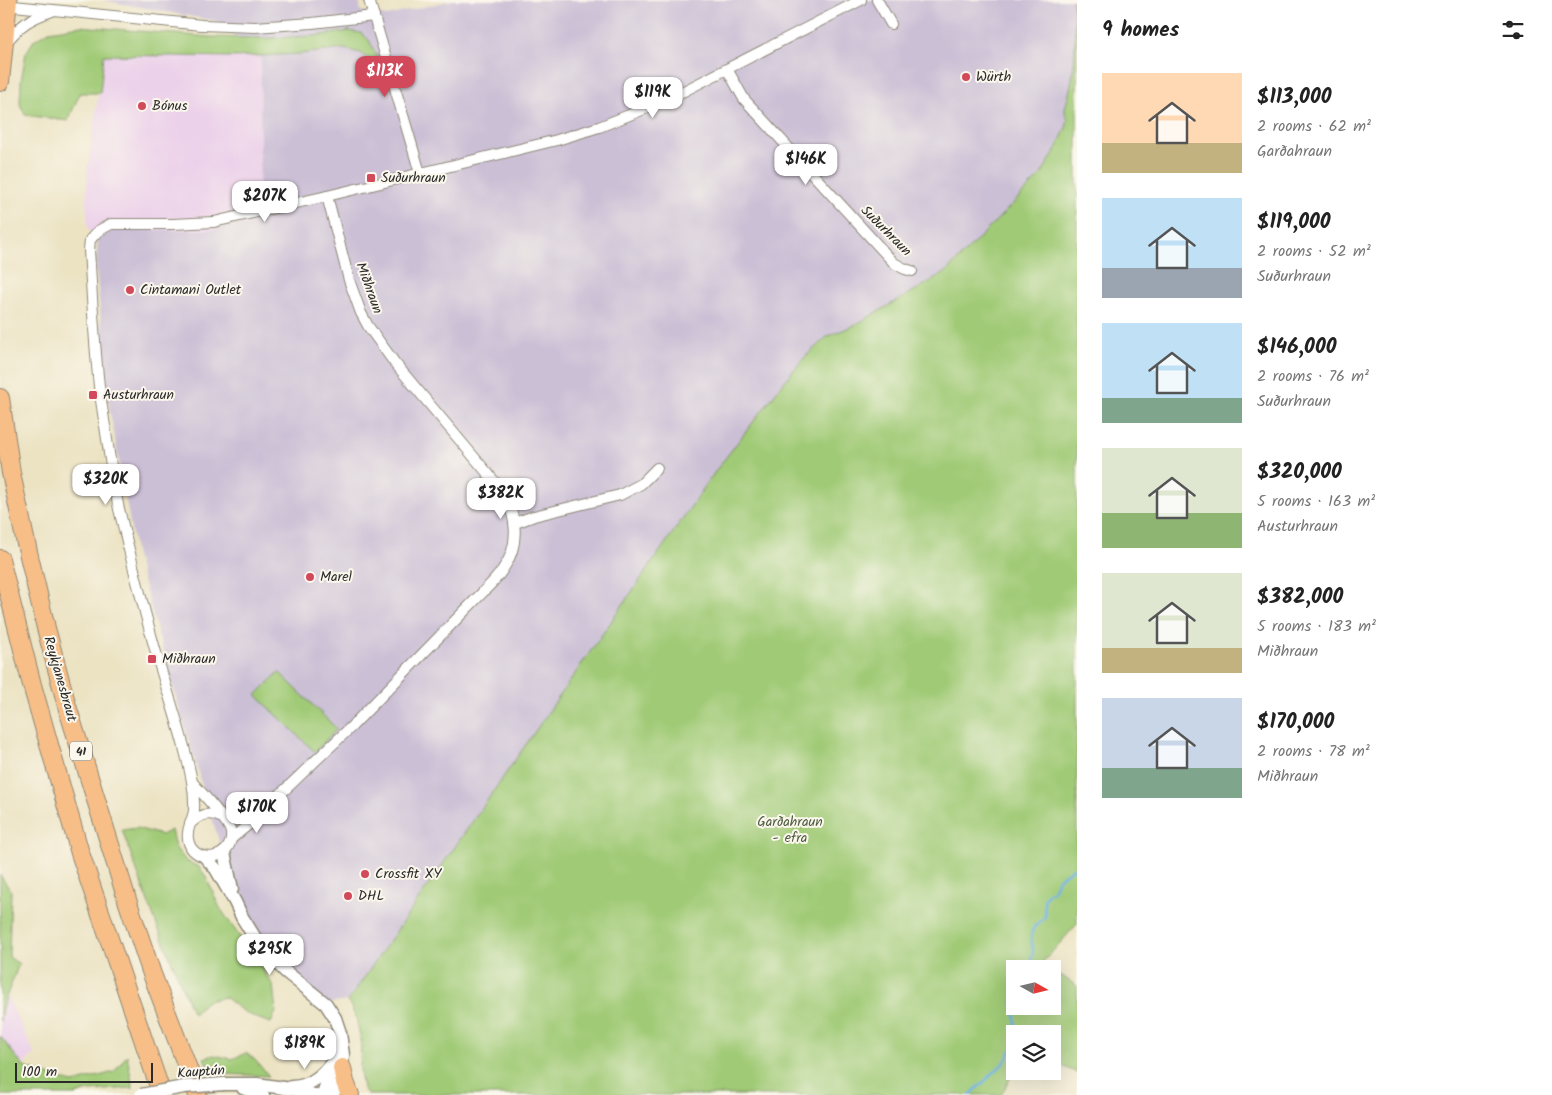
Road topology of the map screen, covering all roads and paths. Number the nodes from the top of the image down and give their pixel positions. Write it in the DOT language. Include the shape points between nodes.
graph roads {
  1 [pos="29,0"];
  2 [pos="369,0"];
  3 [pos="861,0"];
  4 [pos="877,0"];
  5 [pos="5,3"];
  6 [pos="39,9"];
  7 [pos="53,10"];
  8 [pos="374,16"];
  9 [pos="891,24"];
  10 [pos="3,46"];
  11 [pos="727,69"];
  12 [pos="0,82"];
  13 [pos="420,173"];
  14 [pos="328,196"];
  15 [pos="912,271"];
  16 [pos="0,398"];
  17 [pos="658,468"];
  18 [pos="514,523"];
  19 [pos="0,560"];
  20 [pos="193,783"];
  21 [pos="263,808"];
  22 [pos="222,818"];
  23 [pos="191,823"];
  24 [pos="231,839"];
  25 [pos="224,853"];
  26 [pos="206,858"];
  27 [pos="236,902"];
  28 [pos="136,1019"];
  29 [pos="337,1065"];
  30 [pos="229,1084"];
  31 [pos="283,1088"];
  32 [pos="141,1095"];
  33 [pos="156,1095"];
  34 [pos="162,1095"];
  35 [pos="198,1095"];
  36 [pos="263,1095"];
  37 [pos="314,1095"];
  38 [pos="322,1095"];
  39 [pos="333,1095"];
  40 [pos="350,1095"];
  1 -- 6 [label="street"];
  2 -- 8 [label="street"];
  3 -- 11 [label="street"];
  4 -- 9 [label="street"];
  5 -- 6 [label="street"];
  5 -- 10 [label="highway"];
  6 -- 7 [label="street"];
  7 -- 8 [label="street" via="255,27"];
  7 -- 10 [label="street" via="22,25"];
  8 -- 13 [label="street"];
  10 -- 12 [label="highway"];
  11 -- 13 [label="street" via="647,108 599,127"];
  11 -- 15 [label="street, Suðurhraun" via="744,99 894,263"];
  13 -- 14 [label="street"];
  14 -- 18 [label="street, Miðhraun" via="349,280 368,326 394,362 500,488 512,509"];
  14 -- 20 [label="street" via="214,222 111,224 98,230 90,240 99,387 119,508"];
  16 -- 35 [label="highway, Reykjanesbraut / 41" via="25,539 67,706 128,903"];
  17 -- 18 [label="street" via="641,484 620,494"];
  18 -- 21 [label="street, Miðhraun" via="515,534 509,558 485,590 352,726"];
  19 -- 28 [label="highway, Reykjanesbraut / 41" via="80,854"];
  20 -- 22 [label="street"];
  20 -- 23 [label="street" via="194,814"];
  21 -- 22 [label="street, Miðhraun" via="236,819"];
  21 -- 24 [label="street, Miðhraun"];
  22 -- 23 [label="street" via="206,814"];
  22 -- 24 [label="street" via="230,828"];
  23 -- 26 [label="street" via="188,841 194,852"];
  24 -- 25 [label="street"];
  25 -- 26 [label="street"];
  25 -- 27 [label="street"];
  26 -- 27 [label="street"];
  27 -- 29 [label="street" via="260,946 326,1004 336,1018 343,1054"];
  28 -- 33 [label="highway" via="137,1039"];
  28 -- 34 [label="highway, Reykjanesbraut / 41"];
  29 -- 31 [label="street" via="311,1082"];
  29 -- 38 [label="street"];
  29 -- 39 [label="street"];
  29 -- 40 [label="highway"];
  30 -- 31 [label="street, Kauptún"];
  30 -- 32 [label="street, Kauptún, bridge" via="184,1087"];
  30 -- 36 [label="street, Kauptún"];
  31 -- 37 [label="street, Kauptún"];
}
